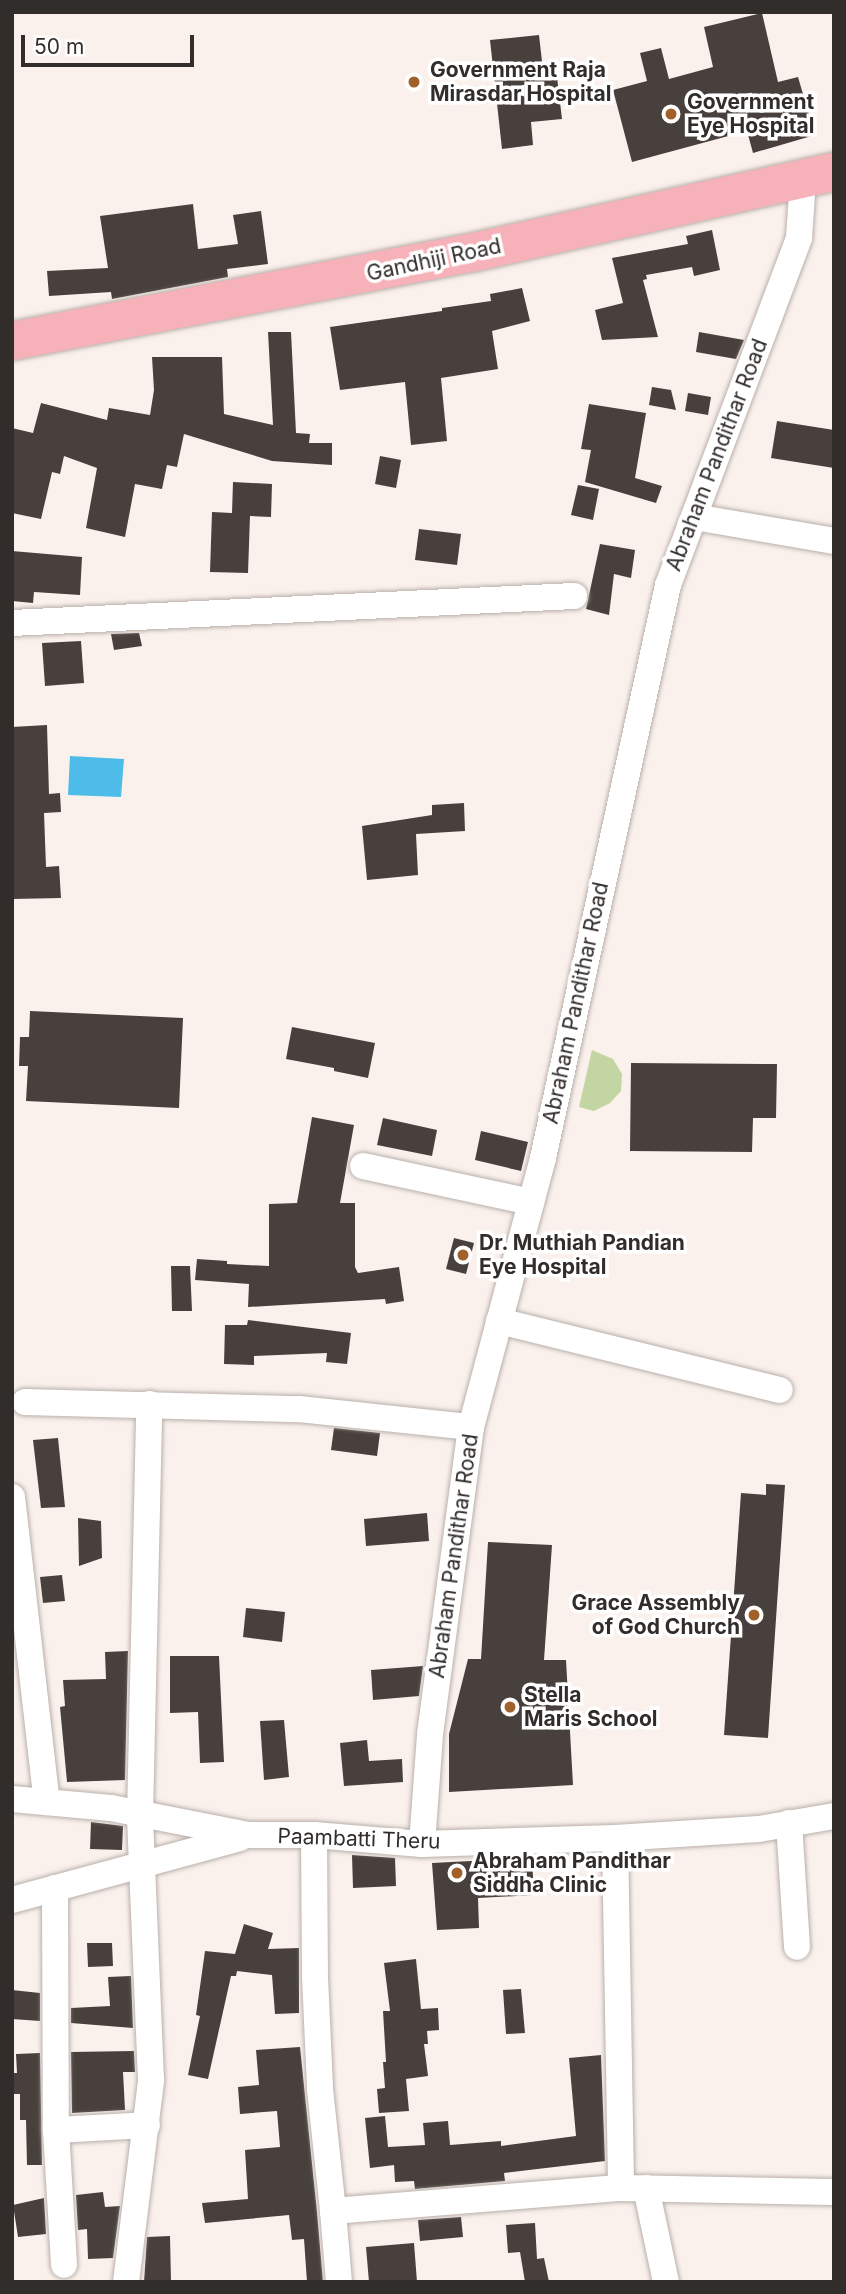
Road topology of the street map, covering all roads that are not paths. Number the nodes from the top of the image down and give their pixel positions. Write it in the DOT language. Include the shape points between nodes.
graph roads {
  1 [pos="818,176"];
  2 [pos="19,338"];
  3 [pos="694,517"];
  4 [pos="834,541"];
  5 [pos="574,596"];
  6 [pos="12,623"];
  7 [pos="363,1166"];
  8 [pos="531,1202"];
  9 [pos="499,1321"];
  10 [pos="780,1390"];
  11 [pos="25,1402"];
  12 [pos="149,1404"];
  13 [pos="471,1427"];
  14 [pos="12,1497"];
  15 [pos="12,1799"];
  16 [pos="47,1802"];
  17 [pos="140,1815"];
  18 [pos="834,1816"];
  19 [pos="789,1823"];
  20 [pos="248,1835"];
  21 [pos="314,1835"];
  22 [pos="615,1838"];
  23 [pos="422,1844"];
  24 [pos="142,1867"];
  25 [pos="55,1888"];
  26 [pos="12,1900"];
  27 [pos="797,1947"];
  28 [pos="147,2126"];
  29 [pos="56,2130"];
  30 [pos="633,2188"];
  31 [pos="834,2192"];
  32 [pos="333,2211"];
  33 [pos="64,2265"];
  34 [pos="126,2282"];
  35 [pos="339,2282"];
  36 [pos="666,2282"];
  1 -- 2 [label="main road, Gandhiji Road" via="450,257"];
  1 -- 3 [label="street, Abraham Pandithar Road"];
  3 -- 4 [label="street"];
  3 -- 8 [label="street, Abraham Pandithar Road" via="668,585"];
  5 -- 6 [label="street"];
  7 -- 8 [label="street"];
  8 -- 9 [label="street, Abraham Pandithar Road"];
  9 -- 10 [label="street"];
  9 -- 13 [label="street, Abraham Pandithar Road"];
  11 -- 12 [label="street"];
  12 -- 13 [label="street" via="299,1409"];
  12 -- 17 [label="street"];
  13 -- 23 [label="street, Abraham Pandithar Road" via="430,1734"];
  14 -- 16 [label="street"];
  15 -- 16 [label="street, Paambatti Theru"];
  16 -- 17 [label="street, Paambatti Theru"];
  17 -- 20 [label="street, Paambatti Theru"];
  17 -- 24 [label="street"];
  18 -- 19 [label="street, Paambatti Theru"];
  19 -- 22 [label="street, Paambatti Theru"];
  19 -- 27 [label="street"];
  20 -- 21 [label="street, Paambatti Theru"];
  20 -- 24 [label="street"];
  21 -- 23 [label="street, Paambatti Theru"];
  21 -- 32 [label="street" via="318,2052"];
  22 -- 23 [label="street, Paambatti Theru"];
  22 -- 30 [label="street"];
  24 -- 25 [label="street"];
  24 -- 28 [label="street" via="151,2080"];
  25 -- 26 [label="street"];
  25 -- 29 [label="street"];
  28 -- 29 [label="street"];
  28 -- 34 [label="street"];
  29 -- 33 [label="street"];
  30 -- 31 [label="street"];
  30 -- 32 [label="street"];
  30 -- 36 [label="street"];
  32 -- 35 [label="street"];
}
